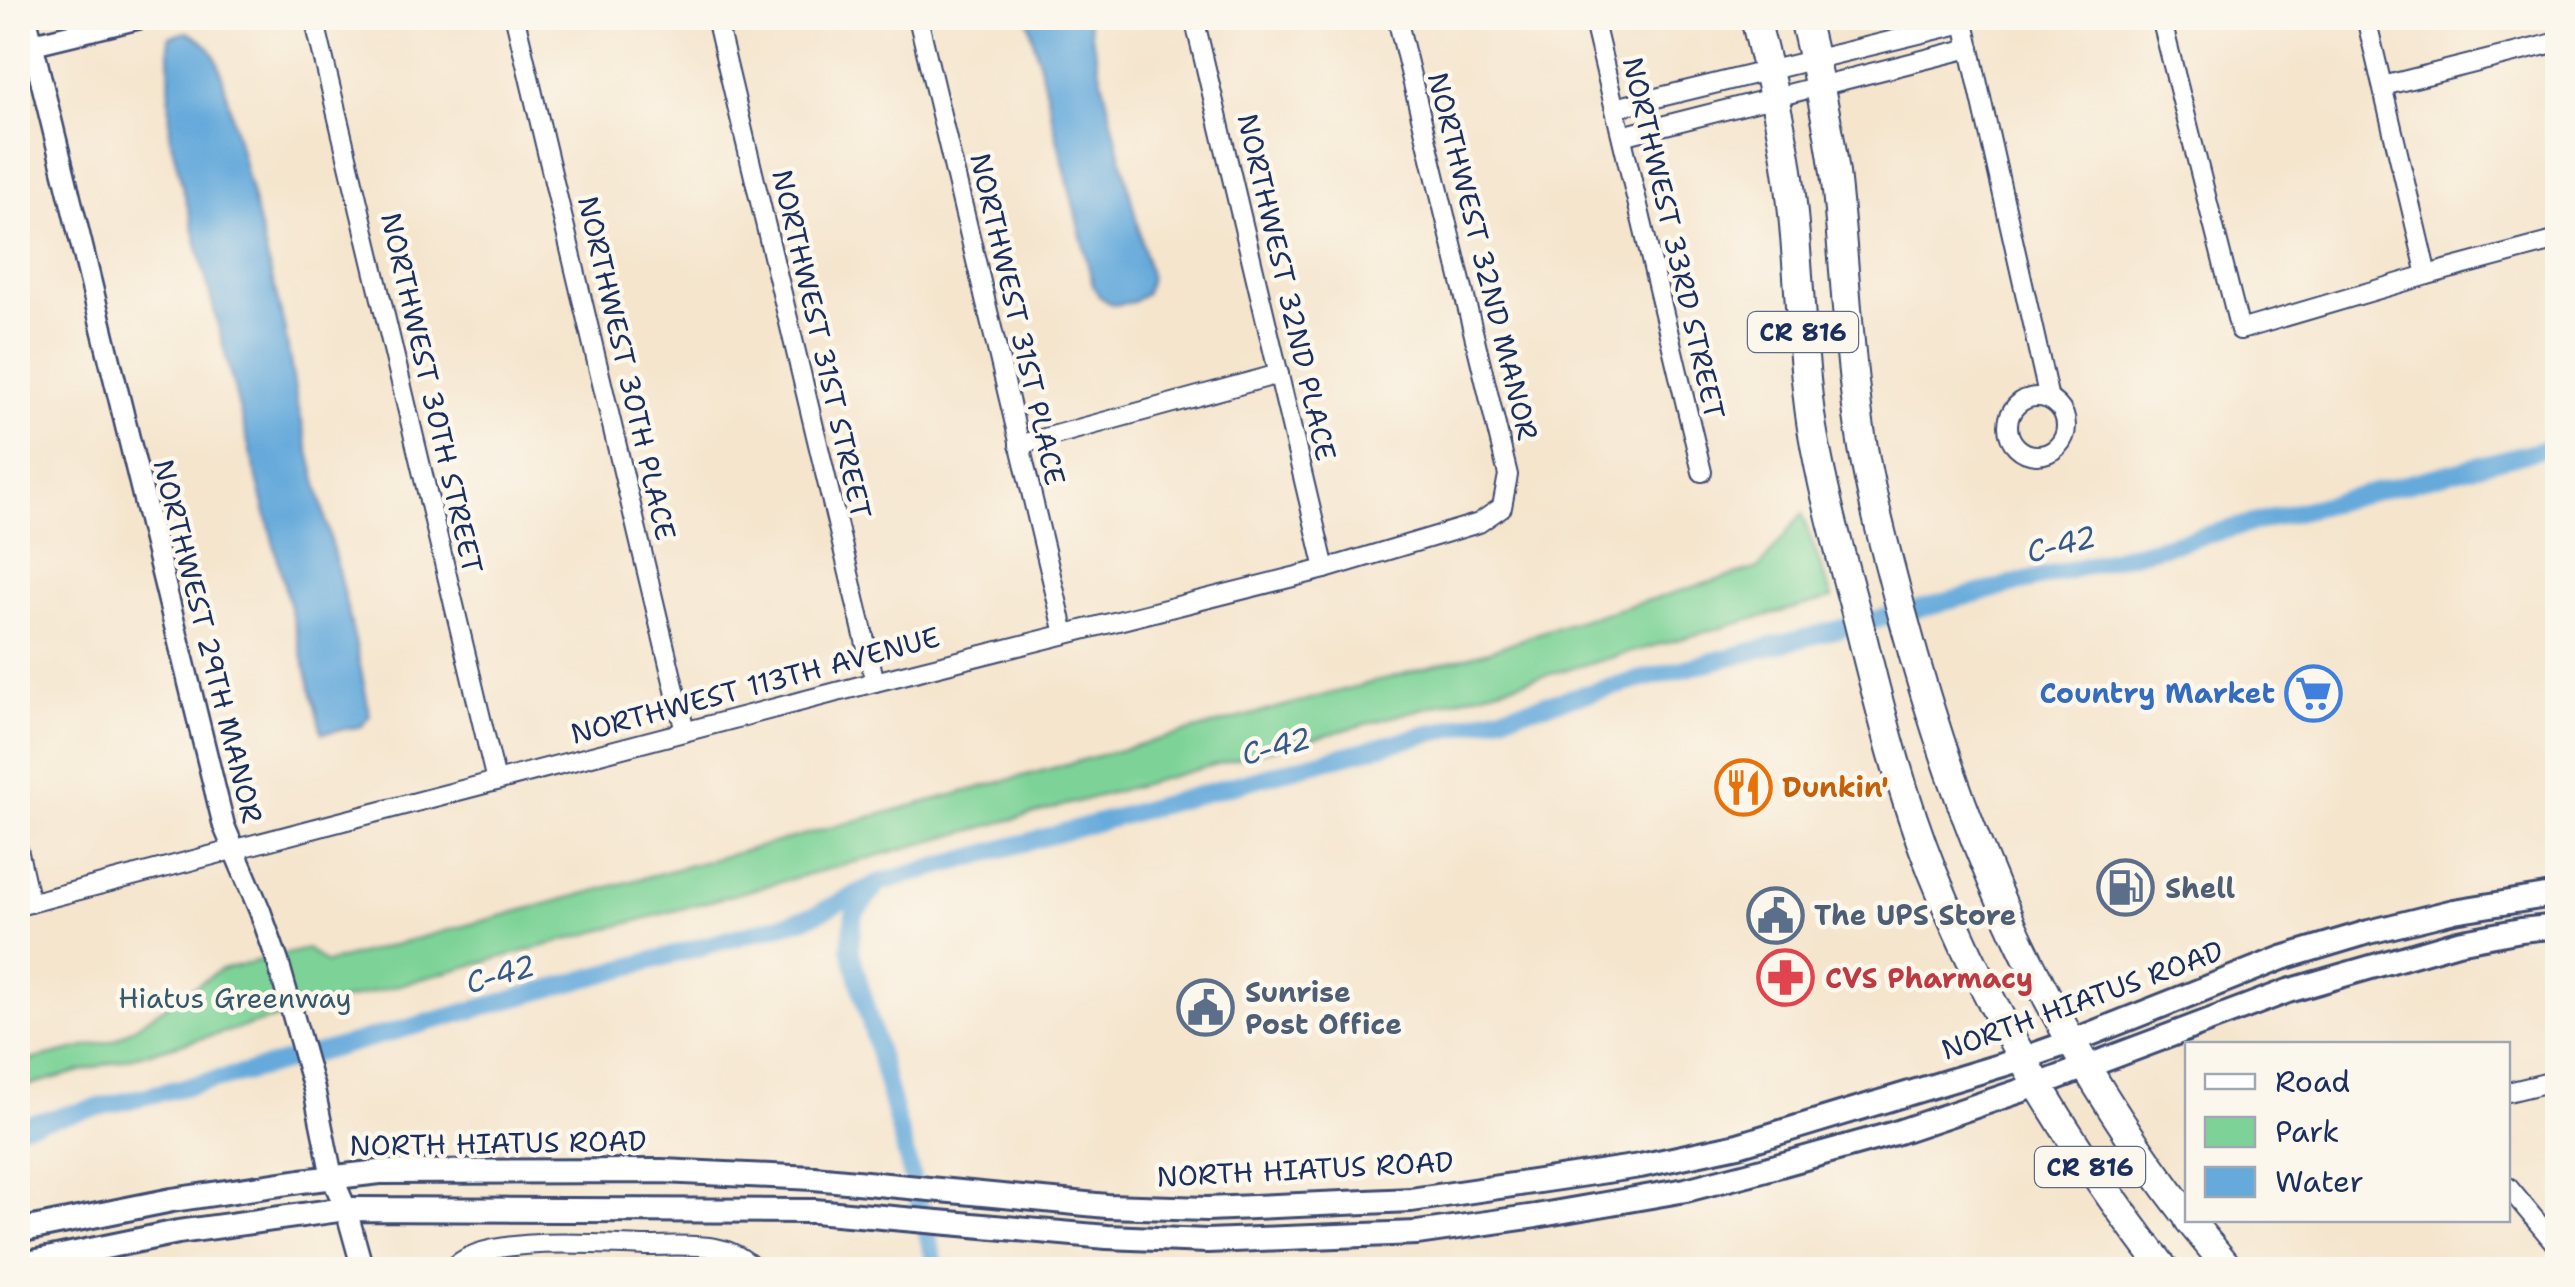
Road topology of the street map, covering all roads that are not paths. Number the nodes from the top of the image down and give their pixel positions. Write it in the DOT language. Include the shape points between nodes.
graph roads {
  1 [pos="26,18"];
  2 [pos="140,18"];
  3 [pos="314,18"];
  4 [pos="515,18"];
  5 [pos="716,18"];
  6 [pos="918,18"];
  7 [pos="1194,18"];
  8 [pos="1397,18"];
  9 [pos="1593,18"];
  10 [pos="1755,18"];
  11 [pos="1804,18"];
  12 [pos="2162,18"];
  13 [pos="2366,18"];
  14 [pos="1963,20"];
  15 [pos="2558,42"];
  16 [pos="25,46"];
  17 [pos="1970,48"];
  18 [pos="1817,72"];
  19 [pos="1771,83"];
  20 [pos="2383,86"];
  21 [pos="1615,108"];
  22 [pos="1622,136"];
  23 [pos="2558,240"];
  24 [pos="2427,275"];
  25 [pos="1279,374"];
  26 [pos="2049,399"];
  27 [pos="1019,445"];
  28 [pos="1702,472"];
  29 [pos="1502,507"];
  30 [pos="1325,568"];
  31 [pos="1065,634"];
  32 [pos="875,682"];
  33 [pos="685,732"];
  34 [pos="496,781"];
  35 [pos="18,849"];
  36 [pos="233,850"];
  37 [pos="2558,894"];
  38 [pos="24,904"];
  39 [pos="2558,926"];
  40 [pos="2070,1042"];
  41 [pos="2022,1058"];
  42 [pos="2085,1069"];
  43 [pos="2558,1080"];
  44 [pos="2038,1085"];
  45 [pos="2510,1092"];
  46 [pos="332,1177"];
  47 [pos="2510,1188"];
  48 [pos="346,1209"];
  49 [pos="2185,1214"];
  50 [pos="2191,1222"];
  51 [pos="18,1231"];
  52 [pos="2558,1247"];
  53 [pos="750,1263"];
  54 [pos="18,1265"];
  55 [pos="454,1266"];
  56 [pos="363,1270"];
  57 [pos="2165,1270"];
  58 [pos="2230,1270"];
  1 -- 16 [label="street, NORTHWEST 29TH MANOR"];
  2 -- 16 [label="street"];
  3 -- 34 [label="street, NORTHWEST 30TH STREET"];
  4 -- 33 [label="street, NORTHWEST 30TH PLACE"];
  5 -- 32 [label="street, NORTHWEST 31ST STREET"];
  6 -- 27 [label="street, NORTHWEST 31ST PLACE"];
  7 -- 25 [label="street, NORTHWEST 32ND PLACE"];
  8 -- 29 [label="street, NORTHWEST 32ND MANOR" via="1508,475"];
  9 -- 21 [label="street, NORTHWEST 33RD STREET"];
  10 -- 19 [label="main road, CR 816"];
  11 -- 18 [label="main road, CR 816"];
  12 -- 24 [label="street" via="2240,330"];
  13 -- 20 [label="street"];
  14 -- 17 [label="street"];
  14 -- 18 [label="street"];
  15 -- 20 [label="street"];
  16 -- 36 [label="street, NORTHWEST 29TH MANOR"];
  17 -- 18 [label="street"];
  17 -- 26 [label="street"];
  18 -- 19 [label="street"];
  18 -- 19 [label="street"];
  18 -- 40 [label="main road, CR 816" via="1835,174 1860,429 1887,554 1973,840"];
  19 -- 21 [label="street"];
  19 -- 22 [label="street"];
  19 -- 41 [label="main road, CR 816" via="1792,197 1822,482 1896,768 1933,874"];
  20 -- 24 [label="street"];
  21 -- 22 [label="street, NORTHWEST 33RD STREET"];
  22 -- 28 [label="street, NORTHWEST 33RD STREET"];
  23 -- 24 [label="street"];
  25 -- 27 [label="street"];
  25 -- 30 [label="street, NORTHWEST 32ND PLACE"];
  27 -- 31 [label="street, NORTHWEST 31ST PLACE"];
  29 -- 30 [label="street, NORTHWEST 113TH AVENUE" via="1478,523"];
  30 -- 31 [label="street, NORTHWEST 113TH AVENUE"];
  31 -- 32 [label="street, NORTHWEST 113TH AVENUE"];
  32 -- 33 [label="street, NORTHWEST 113TH AVENUE"];
  33 -- 34 [label="street, NORTHWEST 113TH AVENUE"];
  34 -- 36 [label="street, NORTHWEST 113TH AVENUE"];
  35 -- 38 [label="street"];
  36 -- 38 [label="street, NORTHWEST 113TH AVENUE"];
  36 -- 46 [label="street, NORTHWEST 29TH MANOR" via="296,1023"];
  37 -- 40 [label="main road, NORTH HIATUS ROAD" via="2454,911 2282,958"];
  39 -- 42 [label="main road" via="2458,942 2288,990"];
  40 -- 41 [label="main road, NORTH HIATUS ROAD"];
  40 -- 42 [label="main road, CR 816"];
  41 -- 44 [label="main road, CR 816"];
  41 -- 46 [label="main road, NORTH HIATUS ROAD" via="1738,1145 1410,1200 1107,1206 662,1170"];
  42 -- 44 [label="main road"];
  42 -- 49 [label="main road, CR 816"];
  43 -- 45 [label="street"];
  44 -- 48 [label="main road" via="1894,1134 1686,1190 1417,1232 1207,1241 814,1211"];
  44 -- 57 [label="main road, CR 816"];
  46 -- 48 [label="street, NORTHWEST 29TH MANOR"];
  46 -- 51 [label="main road, NORTH HIATUS ROAD"];
  47 -- 52 [label="street"];
  48 -- 54 [label="main road" via="178,1232"];
  48 -- 56 [label="street, NORTHWEST 29TH MANOR"];
  50 -- 58 [label="main road, CR 816"];
  53 -- 55 [label="street" via="715,1248 538,1243 495,1248"];
}
